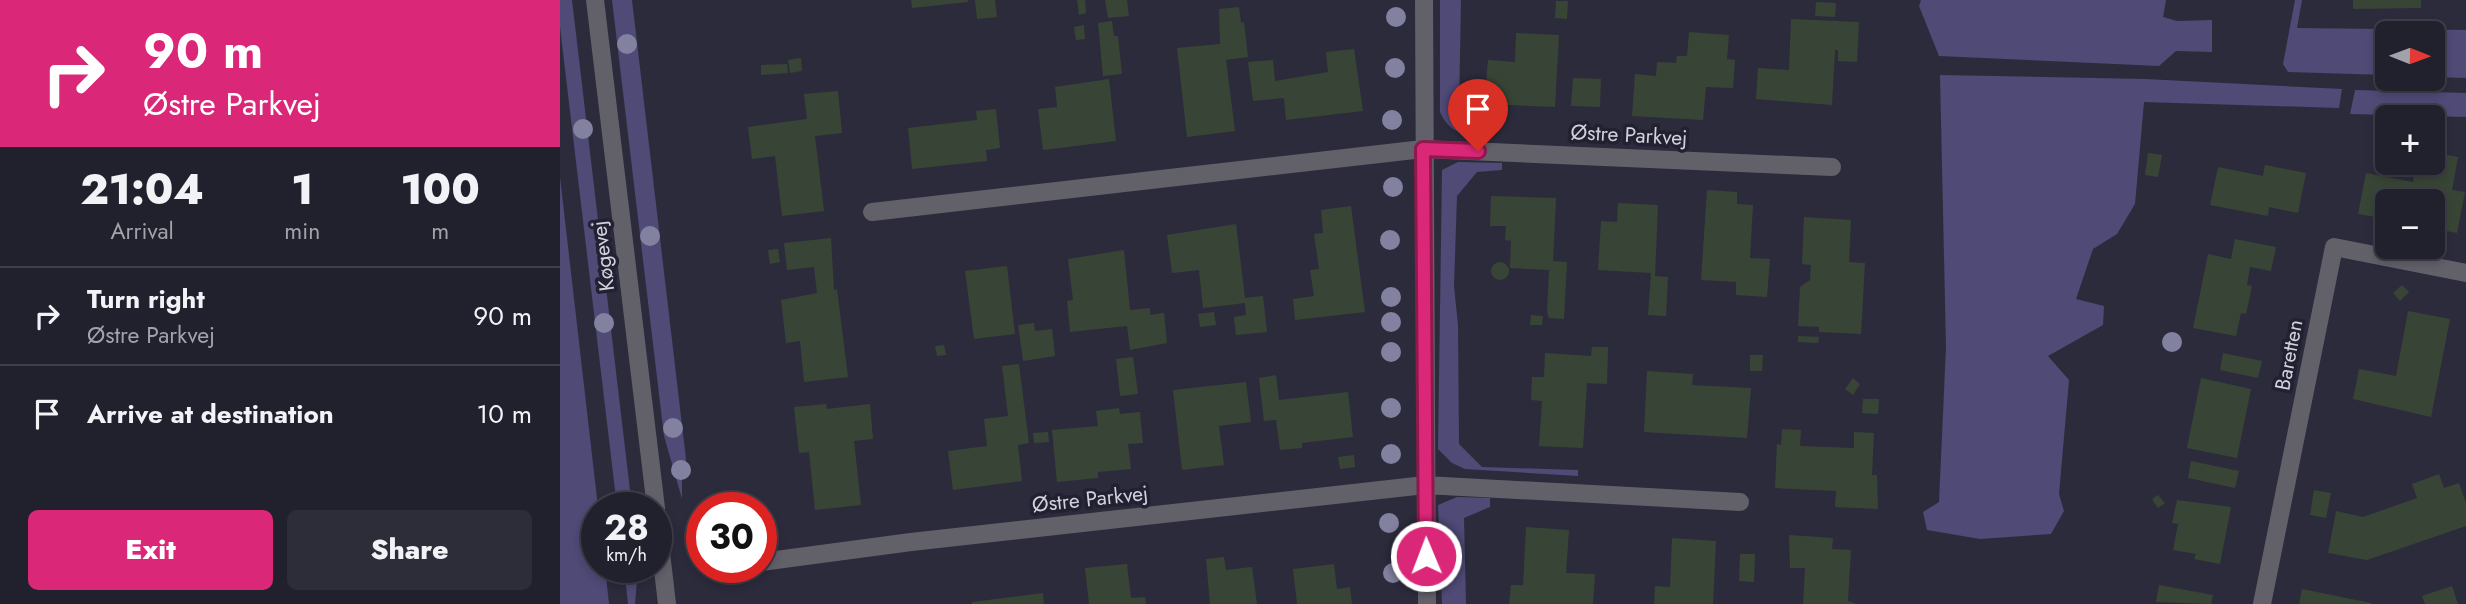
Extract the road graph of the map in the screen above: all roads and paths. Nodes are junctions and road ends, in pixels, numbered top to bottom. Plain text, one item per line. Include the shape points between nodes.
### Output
1 (595, 0) edge
2 (1424, 0) edge
3 (1423, 149) junction
4 (1832, 167) dead end
5 (872, 212) dead end
6 (2466, 274) edge
7 (1425, 485) junction
8 (654, 492) edge
9 (1740, 502) dead end
10 (777, 560) edge
11 (665, 583) edge
12 (667, 604) edge
13 (1427, 604) edge
14 (2262, 604) edge

1 - 8 street, Køgevej
2 - 3 street
3 - 4 street, Østre Parkvej
3 - 5 street, Østre Parkvej
3 - 7 street
6 - 14 street, Baretten via 2333,247
7 - 9 street, Østre Parkvej
7 - 10 street, Østre Parkvej
7 - 13 street
11 - 12 street, Køgevej

